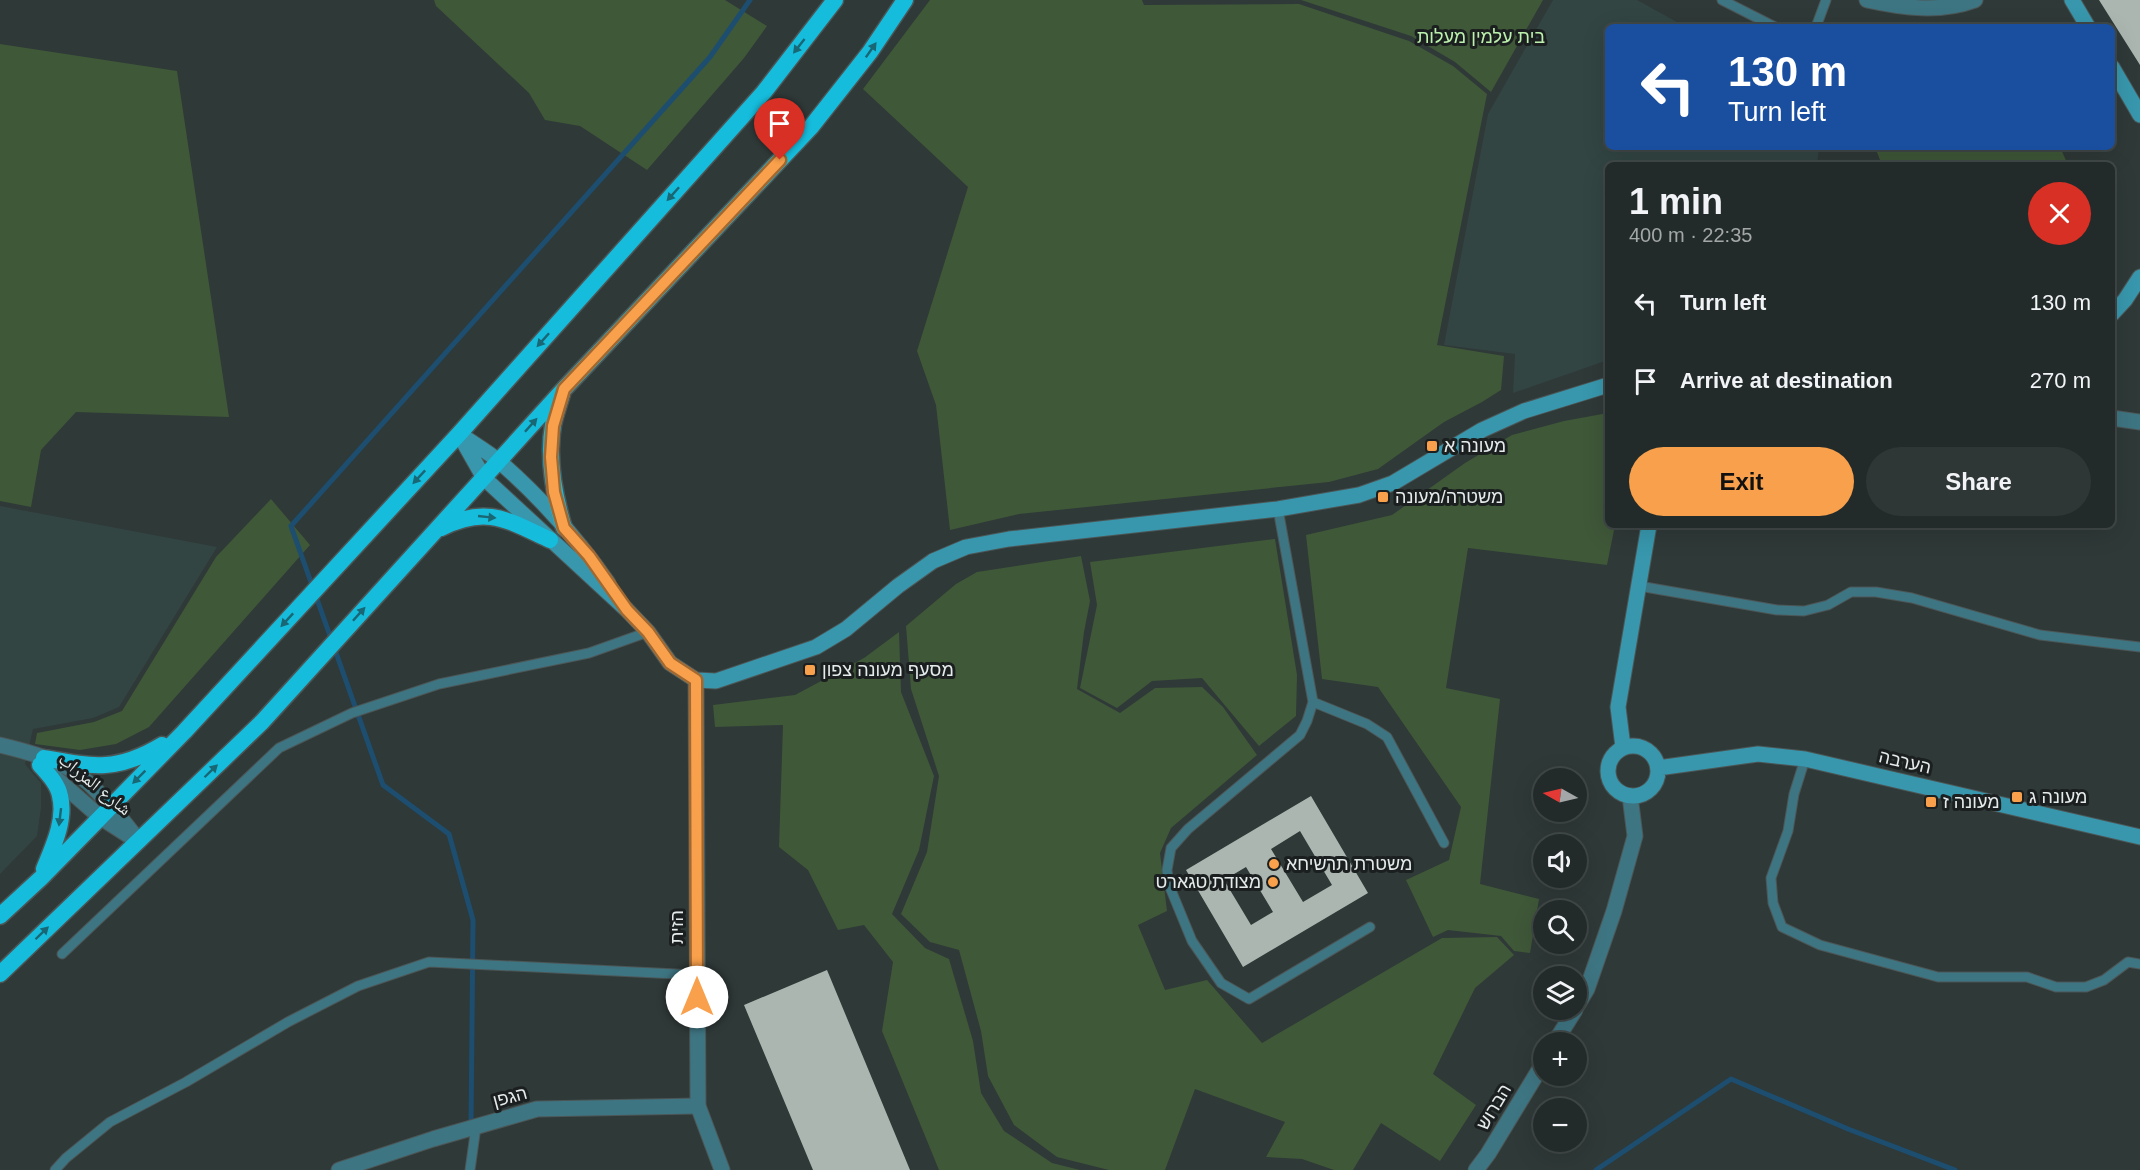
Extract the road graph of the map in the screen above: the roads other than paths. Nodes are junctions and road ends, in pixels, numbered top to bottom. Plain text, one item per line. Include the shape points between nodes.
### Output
1 (835, 0) edge
2 (905, 0) edge
3 (1722, 0) edge
4 (1826, 0) edge
5 (1868, 0) edge
6 (1975, 0) edge
7 (2072, 0) edge
8 (1769, 24) edge
9 (1817, 24) edge
10 (2086, 24) edge
11 (2115, 73) edge
12 (2140, 115) edge
13 (2140, 277) edge
14 (2115, 311) edge
15 (1605, 386) edge
16 (564, 389) junction
17 (2115, 418) edge
18 (2140, 422) edge
19 (459, 434) junction
20 (499, 461) junction
21 (484, 478) junction
22 (1278, 509) junction
23 (564, 528) junction
24 (1649, 528) edge
25 (432, 533) junction
26 (550, 540) junction
27 (1639, 586) junction
28 (627, 610) junction
29 (648, 632) junction
30 (2140, 647) edge
31 (696, 680) junction
32 (1312, 702) junction
33 (184, 732) junction
34 (0, 746) edge
35 (1623, 747) junction
36 (1805, 759) junction
37 (42, 761) junction
38 (1658, 768) junction
39 (1630, 796) junction
40 (105, 811) junction
41 (2140, 837) edge
42 (139, 841) junction
43 (1444, 843) dead end
44 (41, 878) junction
45 (0, 916) edge
46 (1370, 927) dead end
47 (62, 954) dead end
48 (2140, 964) edge
49 (0, 974) edge
50 (697, 975) junction
51 (1587, 989) edge
52 (1533, 1080) edge
53 (698, 1106) junction
54 (476, 1126) junction
55 (55, 1170) edge
56 (339, 1170) edge
57 (471, 1170) edge
58 (722, 1170) edge
59 (1476, 1170) edge

1 -> 19 highway via 764,92
16 -> 2 highway via 811,127
3 - 8 lane
4 - 9 lane
5 - 6 street via 1923,9 1958,6
7 - 10 main road
11 - 12 main road
13 - 14 main road
15 - 22 main road via 1524,411 1482,430 1394,483 1359,495
20 -> 16 highway
16 - 23 highway via 553,426 551,457 554,492
17 - 18 street
19 - 20 main road
19 - 21 main road
19 -> 33 highway
20 - 21 highway
20 - 23 main road
21 - 25 highway
21 - 26 main road
22 - 31 main road via 1009,538 966,547 933,561 846,629 816,647 716,681
22 - 32 lane
23 - 28 main road
24 - 27 main road
25 -> 26 highway via 459,519 483,515 512,522
42 -> 25 highway via 262,722
26 - 28 main road
27 - 30 lane via 1777,610 1804,611 1828,605 1851,592 1876,592 1912,598 2040,635
27 - 35 main road via 1618,707
28 - 29 main road
29 - 31 main road via 670,663
29 - 47 lane via 589,652 439,684 352,712 279,748
31 - 50 street, הזית
32 - 43 lane via 1387,736
32 - 46 lane via 1300,735 1188,829 1171,848 1169,885 1192,941 1221,983 1249,999
33 - 37 highway via 127,762 88,766
33 -> 40 highway
34 - 37 street, شارع المزراب via 23,751
35 - 38 main road via 1643,747 1656,760
35 - 39 main road via 1611,759 1608,772 1615,788
36 - 38 main road, הערבה via 1758,754
36 - 41 main road, הערבה
36 - 48 lane via 1772,878 1773,903 1782,927 1820,945 1938,977 2027,977 2056,987 2086,987 2104,980 2128,962
37 - 40 street, شارع المزراب via 64,766 77,775
37 -> 44 highway via 60,795 62,813
38 - 39 main road via 1657,778 1647,792
39 - 51 street via 1635,836
40 - 42 street, شارع المزراب
40 - 44 highway
49 -> 42 highway
44 - 45 highway
50 - 53 street, הזית
50 - 55 lane via 429,962 358,986 288,1022 110,1122
52 - 59 street, הברוש
53 - 54 street, הגפן via 537,1109
53 - 58 street, הזית
54 - 56 street, הגפן
54 - 57 lane

